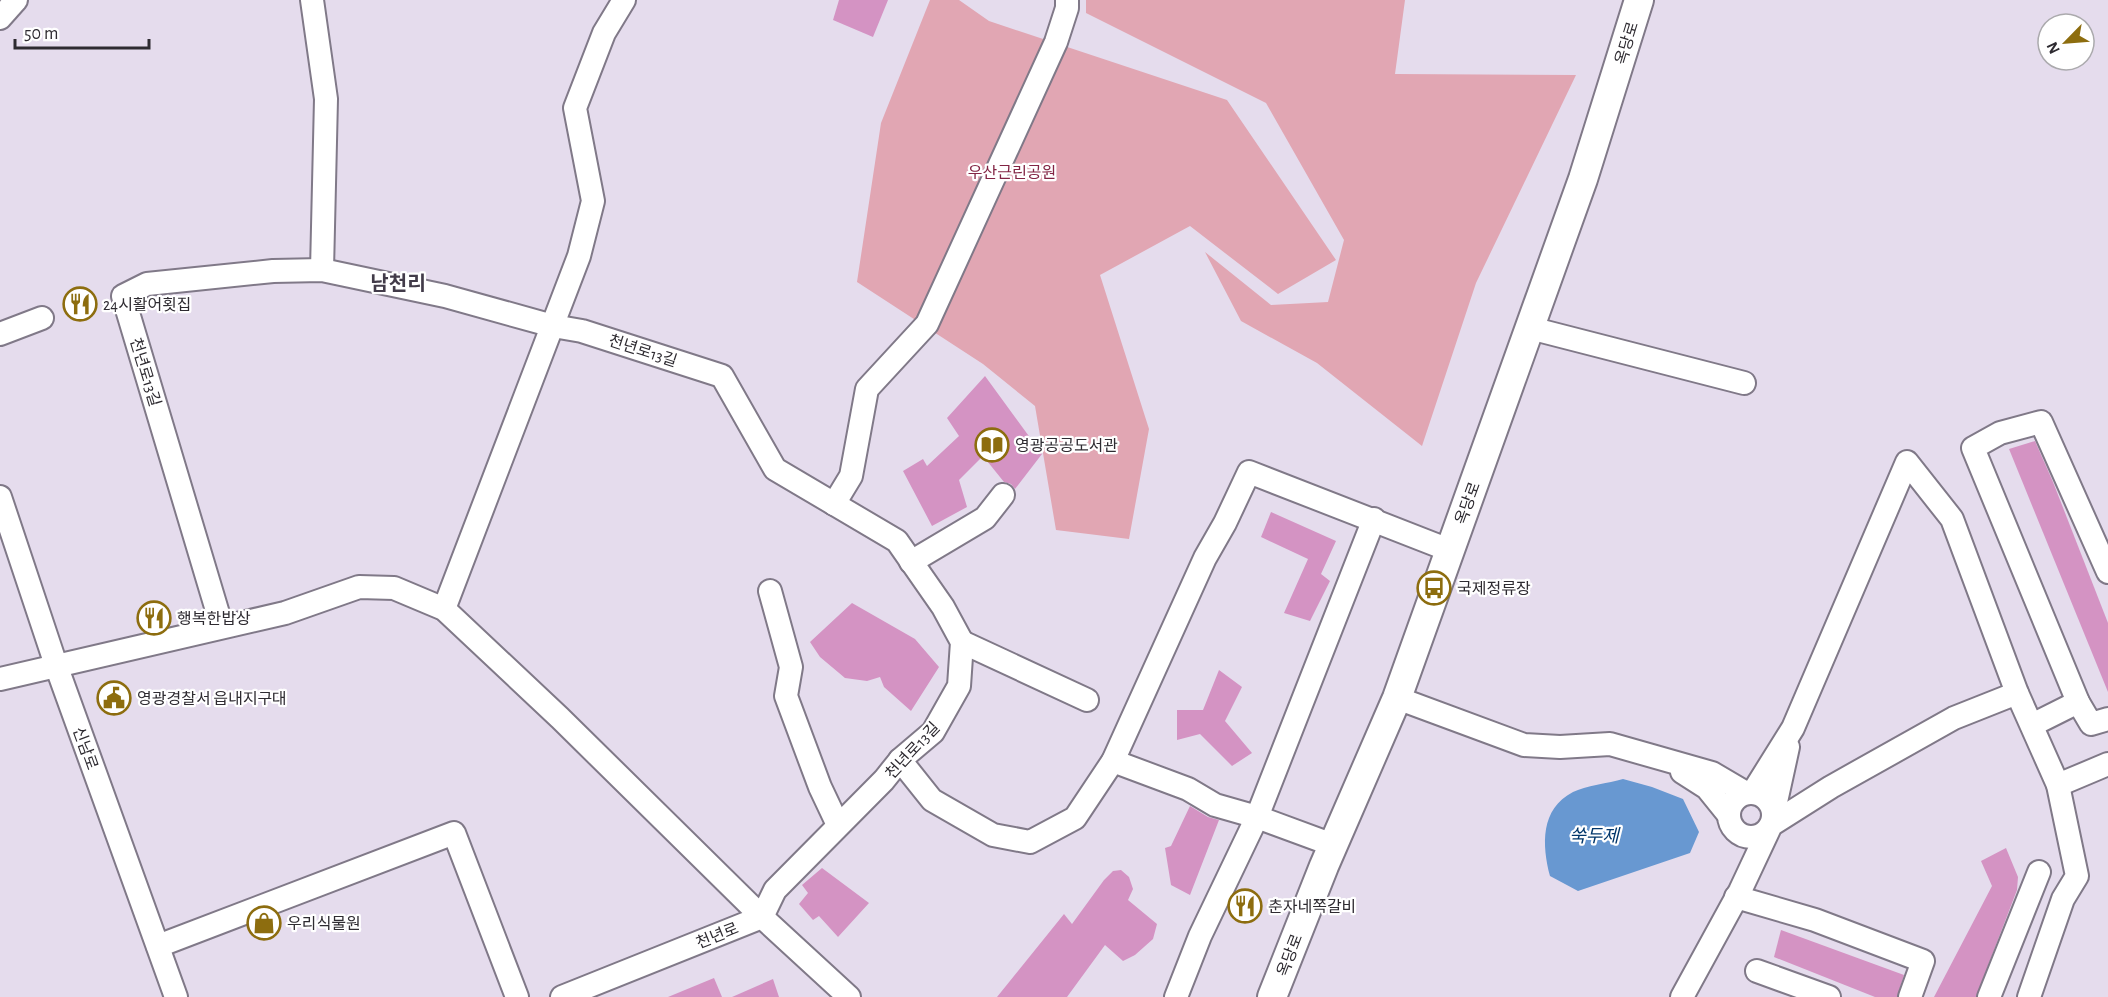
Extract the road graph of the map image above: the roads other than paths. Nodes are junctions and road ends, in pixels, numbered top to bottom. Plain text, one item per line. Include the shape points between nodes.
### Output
1 (16, 0) edge
2 (312, 0) edge
3 (624, 0) edge
4 (1067, 0) edge
5 (1639, 0) edge
6 (0, 18) edge
7 (322, 270) junction
8 (42, 318) dead end
9 (554, 326) junction
10 (1530, 328) junction
11 (0, 334) edge
12 (1744, 383) dead end
13 (1003, 495) dead end
14 (0, 497) edge
15 (834, 504) junction
16 (1374, 519) junction
17 (1449, 550) junction
18 (911, 562) junction
19 (2108, 572) edge
20 (770, 591) dead end
21 (444, 609) junction
22 (222, 627) junction
23 (962, 642) junction
24 (56, 665) junction
25 (0, 679) edge
26 (2017, 693) junction
27 (1397, 698) junction
28 (1087, 700) dead end
29 (2078, 702) junction
30 (2108, 719) edge
31 (2032, 725) junction
32 (1793, 728) junction
33 (900, 760) junction
34 (1663, 760) junction
35 (1113, 761) junction
36 (2108, 764) edge
37 (2058, 785) junction
38 (1749, 792) junction
39 (1257, 817) junction
40 (1772, 818) junction
41 (1734, 824) junction
42 (838, 825) junction
43 (1333, 845) junction
44 (2039, 872) dead end
45 (1738, 894) junction
46 (762, 917) junction
47 (158, 946) junction
48 (1757, 971) dead end
49 (1686, 996) edge
50 (176, 997) edge
51 (517, 997) edge
52 (562, 997) edge
53 (849, 997) edge
54 (1176, 997) edge
55 (1272, 997) edge
56 (1829, 997) edge
57 (1910, 997) edge
58 (1989, 997) edge
59 (2029, 997) edge

1 - 6 street
2 - 7 street via 326,99
3 - 9 street via 604,33 574,108 593,201 579,256
4 - 15 street via 1056,42 927,324 867,389 851,476
5 - 10 main road, 옥당로 via 1583,179
7 - 9 street, 천년로13길 via 445,296
7 - 22 street, 천년로13길 via 147,284 123,296
8 - 11 street
9 - 15 street, 천년로13길 via 582,330 722,376 775,469
9 - 21 street
10 - 12 street
10 - 17 main road, 옥당로
13 - 18 street via 985,518
14 - 24 street, 신남로
15 - 18 street, 천년로13길 via 897,541
16 - 17 street
16 - 35 street via 1250,472 1205,558
16 - 39 street
17 - 27 main road, 옥당로
18 - 23 street, 천년로13길
19 - 29 street via 2041,422 2000,433 1973,448
20 - 42 street via 791,667 786,696
21 - 22 street via 394,588 359,587 285,613
21 - 46 street
22 - 24 street
23 - 28 street
23 - 33 street, 천년로13길 via 958,686 947,710 933,732
24 - 25 street
24 - 47 street, 신남로
26 - 31 street
26 - 32 street via 1952,519 1907,462
26 - 40 street via 1954,718
27 - 34 street via 1524,745 1610,744
27 - 43 main road, 옥당로
29 - 30 street via 2091,724
29 - 31 street
31 - 37 street
32 - 38 street
32 - 40 street
33 - 35 street via 932,800 993,835 1030,842 1075,818
33 - 42 street, 천년로13길
34 - 38 street via 1712,773
34 - 41 street via 1707,788
35 - 39 street via 1188,789 1215,805
36 - 37 street
37 - 59 street via 2077,876 2063,899
38 - 40 street via 1766,798
38 - 41 street via 1733,801
39 - 43 street
39 - 54 street via 1200,936
40 - 41 street via 1760,835 1745,837
40 - 45 street
41 - 45 street via 1742,860
42 - 46 street, 천년로13길 via 775,890
43 - 55 main road, 옥당로
44 - 58 street
45 - 49 street
45 - 57 street via 1923,961
46 - 52 street, 천년로
46 - 53 street
47 - 50 street, 신남로
47 - 51 street via 454,833
48 - 56 street

